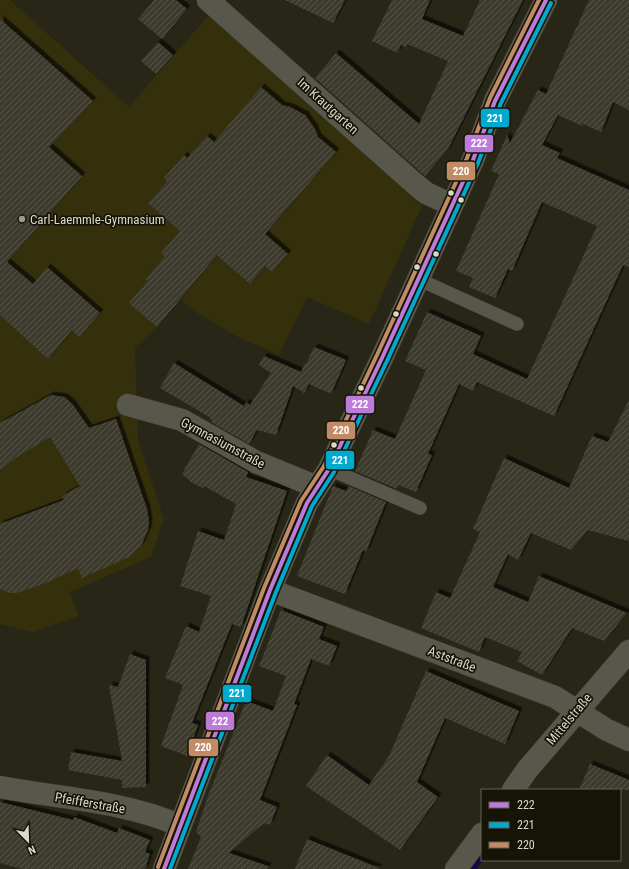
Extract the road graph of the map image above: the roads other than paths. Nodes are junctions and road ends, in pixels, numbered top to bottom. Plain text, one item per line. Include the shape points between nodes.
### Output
1 (208, 0) edge
2 (546, 0) edge
3 (452, 205) junction
4 (418, 279) junction
5 (517, 324) dead end
6 (128, 405) dead end
7 (329, 469) junction
8 (317, 487) junction
9 (420, 508) dead end
10 (270, 590) junction
11 (629, 651) edge
12 (577, 711) junction
13 (629, 740) edge
14 (0, 786) edge
15 (514, 789) edge
16 (179, 825) junction
17 (481, 835) edge
18 (164, 869) edge
19 (456, 869) edge

1 - 3 street, Im Krautgarten via 415,184 426,193
2 - 3 street via 495,101 473,160
3 - 4 street
4 - 5 lane
4 - 7 street
6 - 8 street, Gymnasiumstraße via 182,420 256,462
7 - 8 street
7 - 9 lane
8 - 10 street via 307,503
10 - 12 street, Aststraße via 555,697
10 - 16 street
11 - 12 street, Mittelstraße
12 - 13 street, Aststraße
12 - 15 street, Mittelstraße
14 - 16 street, Pfeifferstraße via 112,805
16 - 18 street
17 - 19 street

